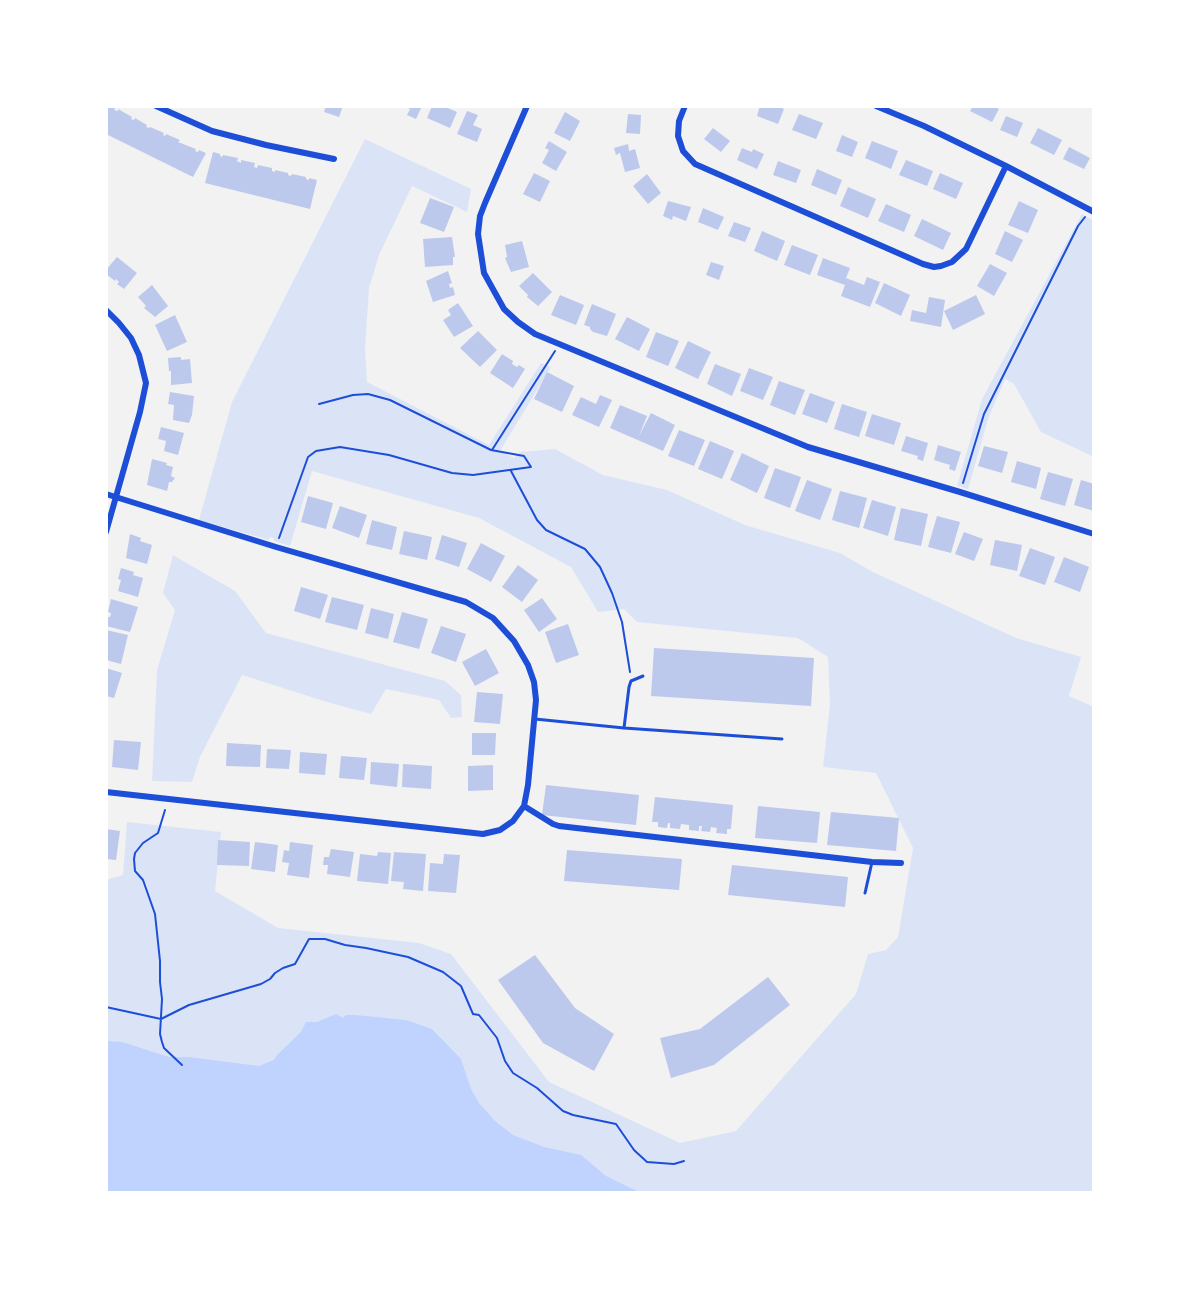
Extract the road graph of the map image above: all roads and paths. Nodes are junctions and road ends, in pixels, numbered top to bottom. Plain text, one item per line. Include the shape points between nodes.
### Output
1 (156, 106) edge
2 (527, 106) edge
3 (685, 106) edge
4 (876, 106) edge
5 (334, 159) dead end
6 (1006, 166) junction
7 (1092, 211) edge
8 (106, 310) edge
9 (560, 343) junction
10 (319, 404) dead end
11 (491, 450) junction
12 (511, 470) junction
13 (960, 492) junction
14 (106, 494) edge
15 (116, 497) junction
16 (106, 532) edge
17 (1094, 534) edge
18 (276, 547) junction
19 (643, 676) dead end
20 (631, 681) junction
21 (535, 719) junction
22 (624, 728) junction
23 (782, 739) dead end
24 (106, 792) edge
25 (168, 800) junction
26 (524, 806) junction
27 (872, 862) junction
28 (901, 863) dead end
29 (865, 893) dead end
30 (106, 1007) edge
31 (161, 1019) junction
32 (182, 1065) dead end
33 (684, 1161) dead end

1 - 5 street via 212,131
2 - 9 street via 480,216 480,253 484,273 504,309 535,334
3 - 6 street via 678,136 695,164 934,267 949,264 964,252
4 - 6 street
6 - 7 street
7 - 13 path via 1078,226 984,414
8 - 15 street via 131,338 146,383
9 - 11 path
9 - 13 street via 808,447
10 - 11 path via 368,394
11 - 12 path via 524,456 531,467
12 - 18 path via 452,473 340,447 316,451 308,457
12 - 20 path via 546,530 585,549 600,567 622,622
13 - 17 street
14 - 15 street
15 - 16 street
15 - 18 street
18 - 21 street via 451,596 480,609 522,653 534,682
19 - 20 lane
20 - 22 lane
21 - 22 lane
21 - 26 street
22 - 23 lane
24 - 25 street
25 - 26 street via 483,834 508,826
25 - 31 path via 158,833 143,843 134,859 155,914
26 - 27 street via 559,826
27 - 28 street
27 - 29 lane
30 - 31 path
31 - 32 path via 164,1048
31 - 33 path via 261,984 295,964 309,939 408,957 461,986 473,1014 492,1030 513,1073 563,1111 616,1124 647,1162

